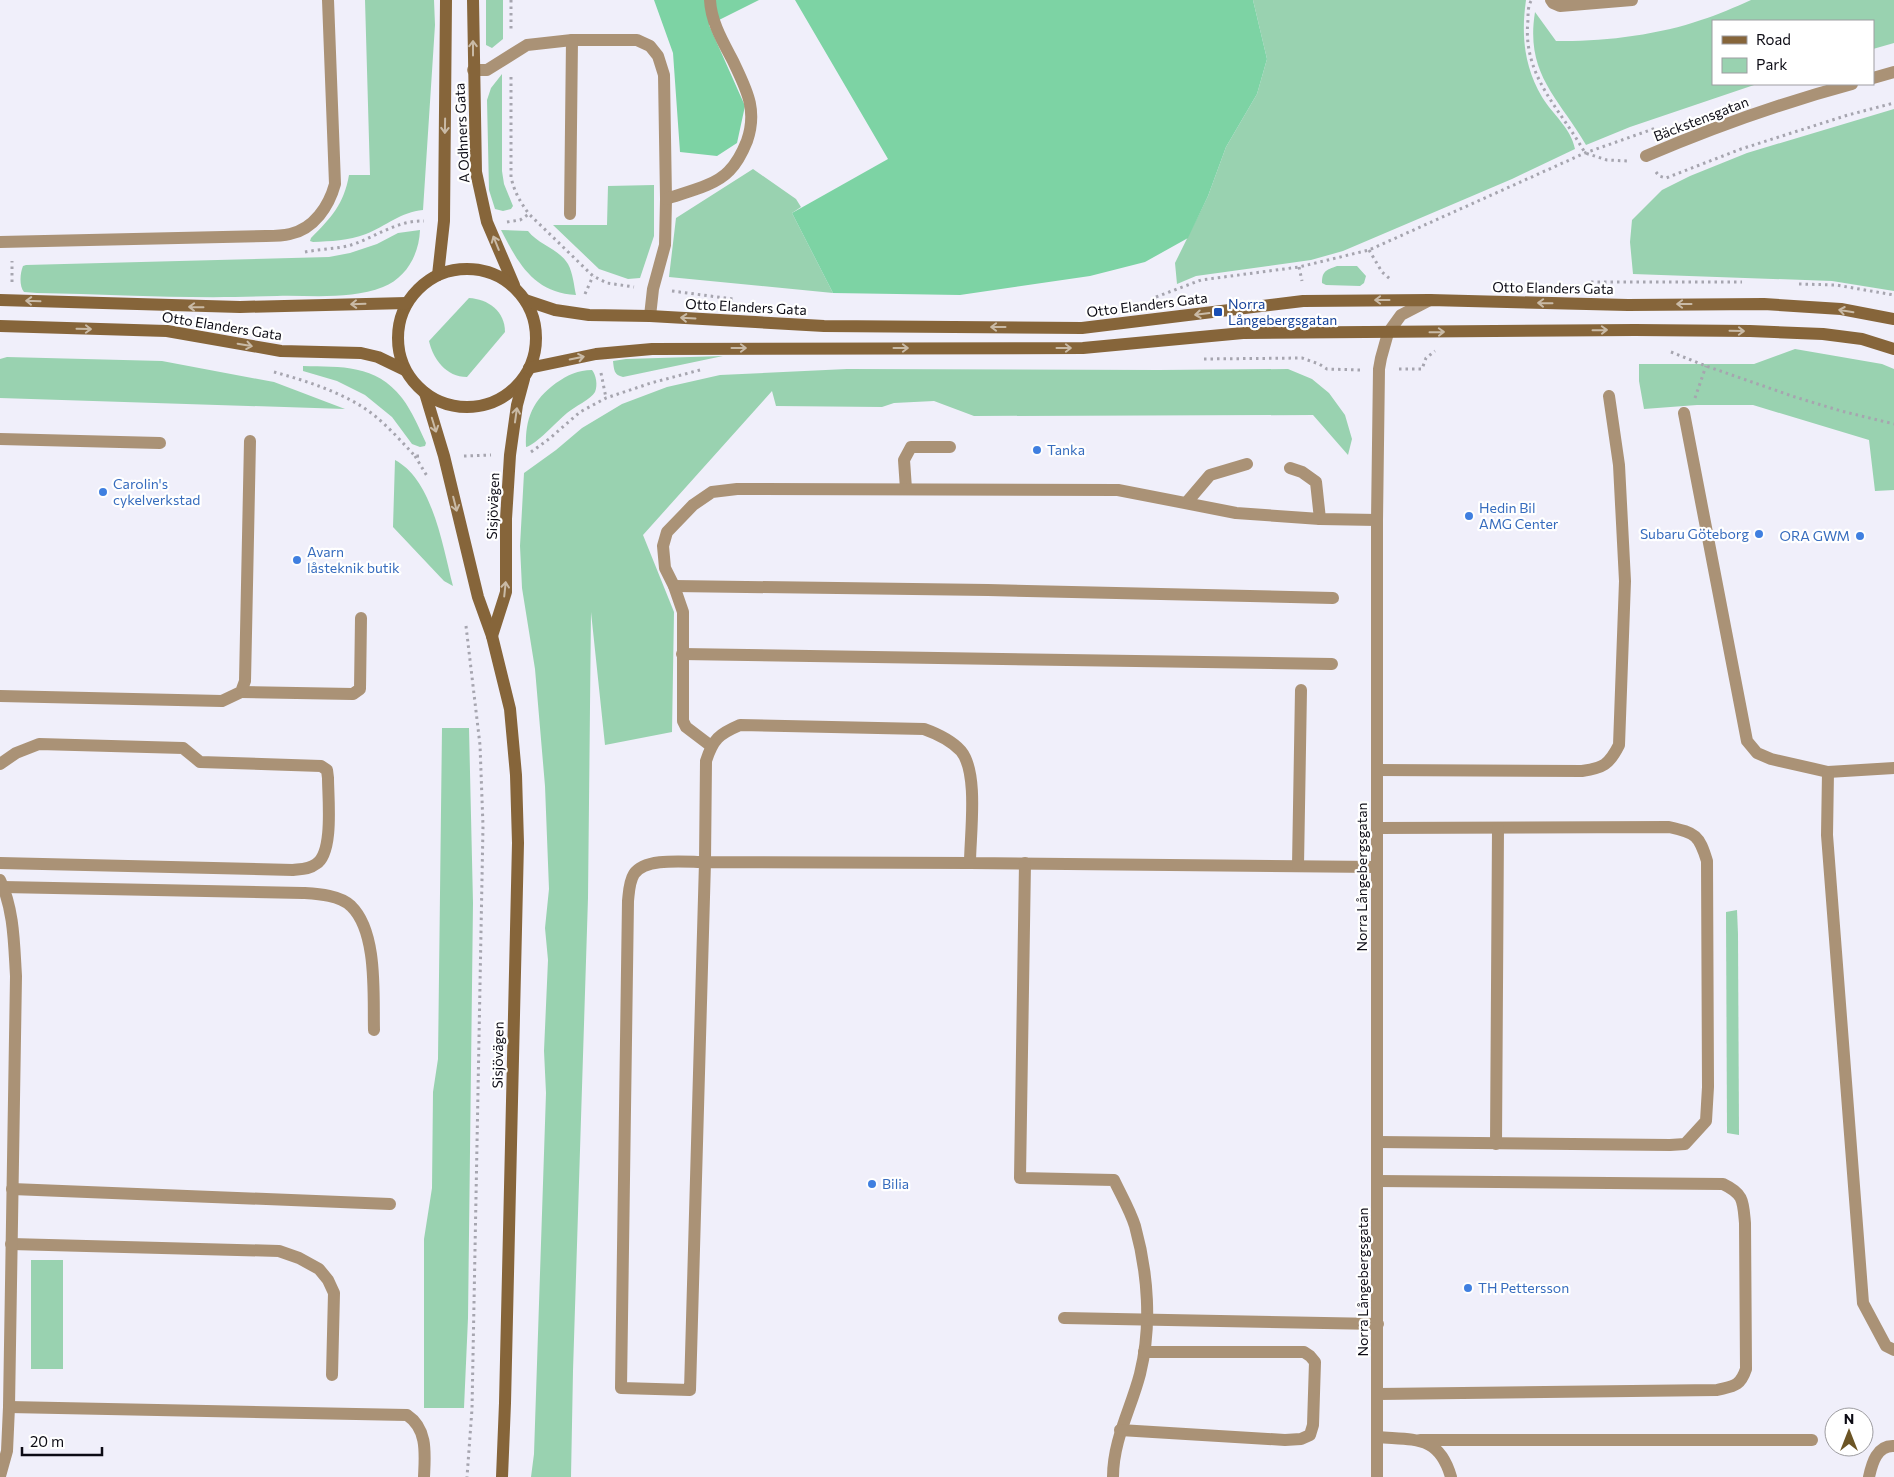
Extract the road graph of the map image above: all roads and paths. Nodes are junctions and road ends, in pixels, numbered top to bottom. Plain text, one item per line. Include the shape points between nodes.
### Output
1 (328, 0) edge
2 (446, 0) edge
3 (473, 0) edge
4 (511, 0) edge
5 (710, 0) edge
6 (1531, 0) edge
7 (1551, 0) edge
8 (1632, 0) edge
9 (572, 40) junction
10 (511, 53) junction
11 (473, 70) junction
12 (1894, 72) edge
13 (1874, 78) edge
14 (1848, 85) edge
15 (1894, 103) edge
16 (1657, 127) dead end
17 (1585, 153) junction
18 (1646, 156) junction
19 (666, 199) junction
20 (570, 214) dead end
21 (0, 242) edge
22 (1369, 250) junction
23 (438, 275) junction
24 (1396, 281) dead end
25 (1587, 282) dead end
26 (1752, 282) dead end
27 (1789, 284) dead end
28 (515, 288) junction
29 (653, 289) junction
30 (1894, 295) edge
31 (1152, 298) dead end
32 (737, 299) dead end
33 (0, 300) edge
34 (525, 300) junction
35 (1430, 300) junction
36 (407, 303) junction
37 (650, 316) junction
38 (1894, 319) edge
39 (0, 326) edge
40 (1388, 333) junction
41 (1439, 348) dead end
42 (1662, 349) dead end
43 (1894, 349) edge
44 (1302, 358) dead end
45 (1706, 366) junction
46 (1379, 369) junction
47 (268, 370) dead end
48 (405, 370) junction
49 (527, 372) junction
50 (425, 393) junction
51 (1609, 396) dead end
52 (606, 398) dead end
53 (1684, 413) joint
54 (1894, 424) edge
55 (0, 439) edge
56 (250, 441) dead end
57 (160, 444) dead end
58 (950, 447) dead end
59 (510, 455) junction
60 (415, 456) junction
61 (444, 456) junction
62 (1247, 464) dead end
63 (1290, 468) dead end
64 (429, 480) dead end
65 (906, 490) junction
66 (1187, 502) junction
67 (1320, 518) junction
68 (1377, 520) junction
69 (674, 586) junction
70 (1333, 598) dead end
71 (361, 618) dead end
72 (466, 625) dead end
73 (492, 636) junction
74 (682, 654) junction
75 (1332, 664) dead end
76 (1301, 690) dead end
77 (241, 692) junction
78 (0, 696) edge
79 (711, 746) junction
80 (0, 764) edge
81 (1894, 768) edge
82 (1377, 770) junction
83 (1828, 772) junction
84 (1377, 828) junction
85 (1498, 828) junction
86 (705, 862) junction
87 (0, 863) edge
88 (970, 863) junction
89 (1025, 863) junction
90 (1298, 866) junction
91 (1377, 867) junction
92 (2, 884) edge
93 (374, 1030) dead end
94 (1378, 1142) junction
95 (1496, 1144) junction
96 (1378, 1181) junction
97 (12, 1189) junction
98 (390, 1204) dead end
99 (11, 1244) junction
100 (1064, 1318) dead end
101 (1147, 1320) junction
102 (1378, 1324) junction
103 (1894, 1350) edge
104 (1144, 1352) junction
105 (332, 1375) dead end
106 (1378, 1394) junction
107 (9, 1407) junction
108 (1120, 1430) junction
109 (1378, 1437) junction
110 (1420, 1440) junction
111 (1812, 1440) dead end
112 (1894, 1446) edge
113 (0, 1476) edge
114 (424, 1477) edge
115 (467, 1477) edge
116 (502, 1477) edge
117 (1112, 1477) edge
118 (1377, 1477) edge
119 (1451, 1477) edge
120 (1870, 1477) edge

1 - 21 street via 335,184 326,207 305,228 290,234 266,236
2 -> 23 street, A Odhners Gata via 444,221
11 -> 3 street, A Odhners Gata
4 - 10 path
5 - 19 street via 715,22 748,93 752,114 750,132 743,151 729,172 711,183
6 - 17 path via 1527,38 1533,66 1551,103 1572,129
7 - 8 street via 1560,6
9 - 10 street via 527,45
9 - 19 street via 637,40 650,46 658,56 664,75
9 - 20 street
10 - 11 street via 486,70
10 - 29 path via 511,177 522,204 593,276 608,283
28 -> 11 street, A Odhners Gata via 487,222 476,172
12 - 13 street
14 - 18 street, Bäckstensgatan via 1710,129
15 - 18 path via 1741,149 1666,178 1659,176
16 - 17 path
17 - 18 path via 1607,160 1629,161
17 - 22 path
19 - 29 street via 665,245
22 - 24 path via 1382,272
22 - 31 path via 1299,267 1201,280
23 - 28 street, Otto Elanders Gata via 458,269 479,269 498,276
23 - 36 street, Otto Elanders Gata via 420,286
25 - 26 path
27 - 30 path via 1836,285
28 - 34 street, Otto Elanders Gata
29 - 32 path
29 - 37 street
36 -> 33 street, Otto Elanders Gata via 240,307
34 - 37 street, Otto Elanders Gata via 555,310 588,315
34 - 49 street, Otto Elanders Gata via 531,310 536,334 534,357
35 -> 37 street, Otto Elanders Gata via 1303,301 1082,328 824,326
38 -> 35 street, Otto Elanders Gata via 1841,310 1764,304
35 - 40 street, Norra Långebergsgatan via 1401,315
36 - 48 street, Otto Elanders Gata via 399,321 397,341
39 -> 48 street, Otto Elanders Gata via 167,331 281,352 361,353
40 -> 43 street via 1750,331 1823,334 1862,339
40 - 46 street, Norra Långebergsgatan
49 -> 40 street via 596,354 652,349 1082,348 1243,333
41 - 46 path via 1426,358 1422,369
42 - 45 path
44 - 46 path via 1327,369
45 - 53 path via 1696,396
45 - 54 path via 1795,397
46 - 68 street, Norra Långebergsgatan
47 - 60 path via 337,393 362,406
48 - 50 street, Otto Elanders Gata
49 - 50 street, Otto Elanders Gata via 505,396 478,406 456,406
59 -> 49 street, Sisjövägen via 517,405
50 -> 61 street, Sisjövägen
51 - 82 street via 1620,465 1625,581 1619,745 1613,757 1601,768 1582,771
52 - 59 path via 580,412 528,455
53 - 83 street via 1747,741 1757,753 1771,759
55 - 57 street
56 - 77 street via 245,681
58 - 65 street via 911,447 904,460
59 - 61 path
73 -> 59 street, Sisjövägen via 506,592
60 - 61 path
60 - 64 path
61 -> 73 street, Sisjövägen via 478,597
62 - 66 street via 1210,475
63 - 67 street via 1316,482
65 - 66 street via 1118,490
65 - 69 street via 737,489 712,492 693,505 667,532 663,546 665,568
66 - 67 street via 1236,513
67 - 68 street
68 - 82 street, Norra Långebergsgatan
69 - 70 street
69 - 74 street via 683,612
71 - 77 street via 360,689 353,694
72 - 115 path via 480,744 483,826 473,1399
73 - 116 street, Sisjövägen via 510,709 518,843
74 - 75 street
74 - 79 street via 683,721
76 - 90 street
77 - 78 street via 222,701
79 - 86 street via 706,761
79 - 88 street via 722,733 740,725 924,729 944,737 961,752 969,767 972,785
80 - 87 street via 39,744 183,748 200,762 320,766 326,770 328,778 327,846 320,860 309,867 294,870
81 - 83 street
82 - 84 street, Norra Långebergsgatan
83 - 103 street via 1827,835 1864,1303 1886,1346
84 - 85 street
84 - 91 street, Norra Långebergsgatan
85 - 95 street
85 - 95 street via 1669,827 1690,832 1702,843 1707,861 1708,1087 1706,1121 1685,1144
86 - 86 street via 690,1390 621,1388 628,901 631,882 639,869 659,862
86 - 88 street
88 - 89 street
89 - 90 street
89 - 101 street via 1020,1178 1114,1180 1134,1224 1144,1270
90 - 91 street
91 - 94 street, Norra Långebergsgatan
92 - 93 street via 303,893 341,900 358,916 372,955
92 - 97 street via 12,923 16,976
94 - 95 street
94 - 96 street, Norra Långebergsgatan
96 - 102 street, Norra Långebergsgatan
96 - 106 street via 1723,1184 1736,1191 1743,1203 1746,1350 1746,1369 1742,1380 1734,1386 1717,1390
97 - 98 street
97 - 99 street
99 - 105 street via 279,1251 299,1258 319,1269 334,1294
99 - 107 street
100 - 101 street
101 - 102 street
101 - 104 street
102 - 106 street, Norra Långebergsgatan
104 - 108 street
104 - 108 street via 1304,1352 1315,1362 1310,1435 1301,1439
106 - 109 street, Norra Långebergsgatan
107 - 113 street via 7,1451
107 - 114 street via 407,1415 415,1421 425,1444
108 - 117 street
109 - 110 street
109 - 118 street, Norra Långebergsgatan
110 - 111 street
110 - 119 street via 1436,1448 1447,1462
112 - 120 street via 1880,1451 1873,1460

